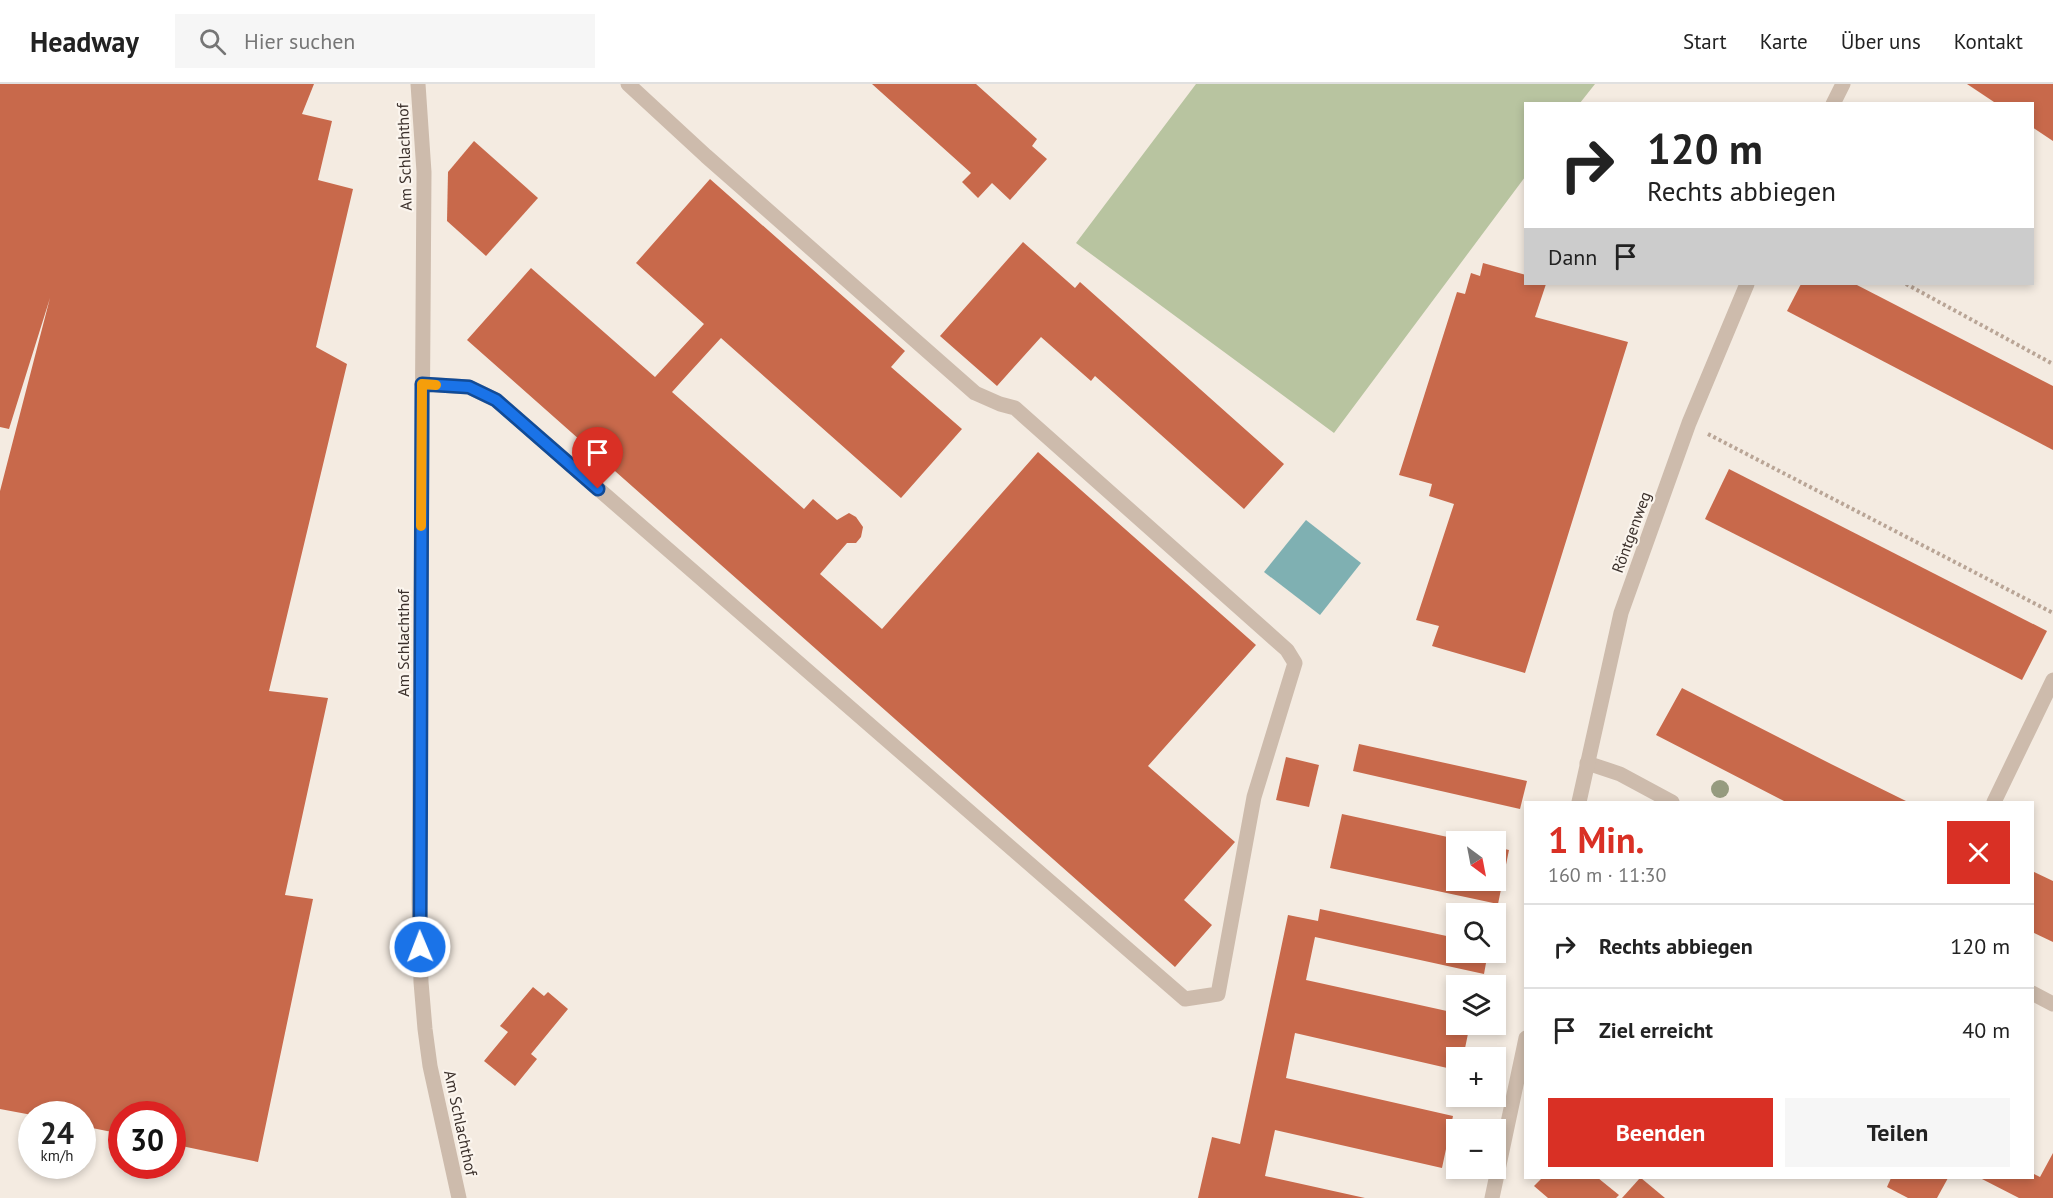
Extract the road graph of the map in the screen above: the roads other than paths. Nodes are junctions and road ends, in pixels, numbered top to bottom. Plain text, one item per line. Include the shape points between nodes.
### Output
1 (418, 84) edge
2 (628, 84) edge
3 (1843, 84) edge
4 (1834, 102) edge
5 (1747, 285) edge
6 (422, 384) junction
7 (2053, 680) edge
8 (1587, 763) junction
9 (1579, 801) edge
10 (1670, 801) edge
11 (1994, 801) edge
12 (2034, 994) edge
13 (2053, 1004) edge
14 (1524, 1047) edge
15 (459, 1198) edge
16 (1492, 1198) edge

1 - 6 street, Am Schlachthof via 424,172
2 - 6 street via 975,393 1015,408 1287,650 1295,663 1254,797 1218,994 1185,999 496,400 469,387
3 - 4 street
5 - 8 street, Röntgenweg via 1689,423 1621,613
6 - 15 street, Am Schlachthof via 421,982 430,1066
7 - 11 street
8 - 9 street, Röntgenweg
8 - 10 street via 1620,774
12 - 13 street
14 - 16 street

